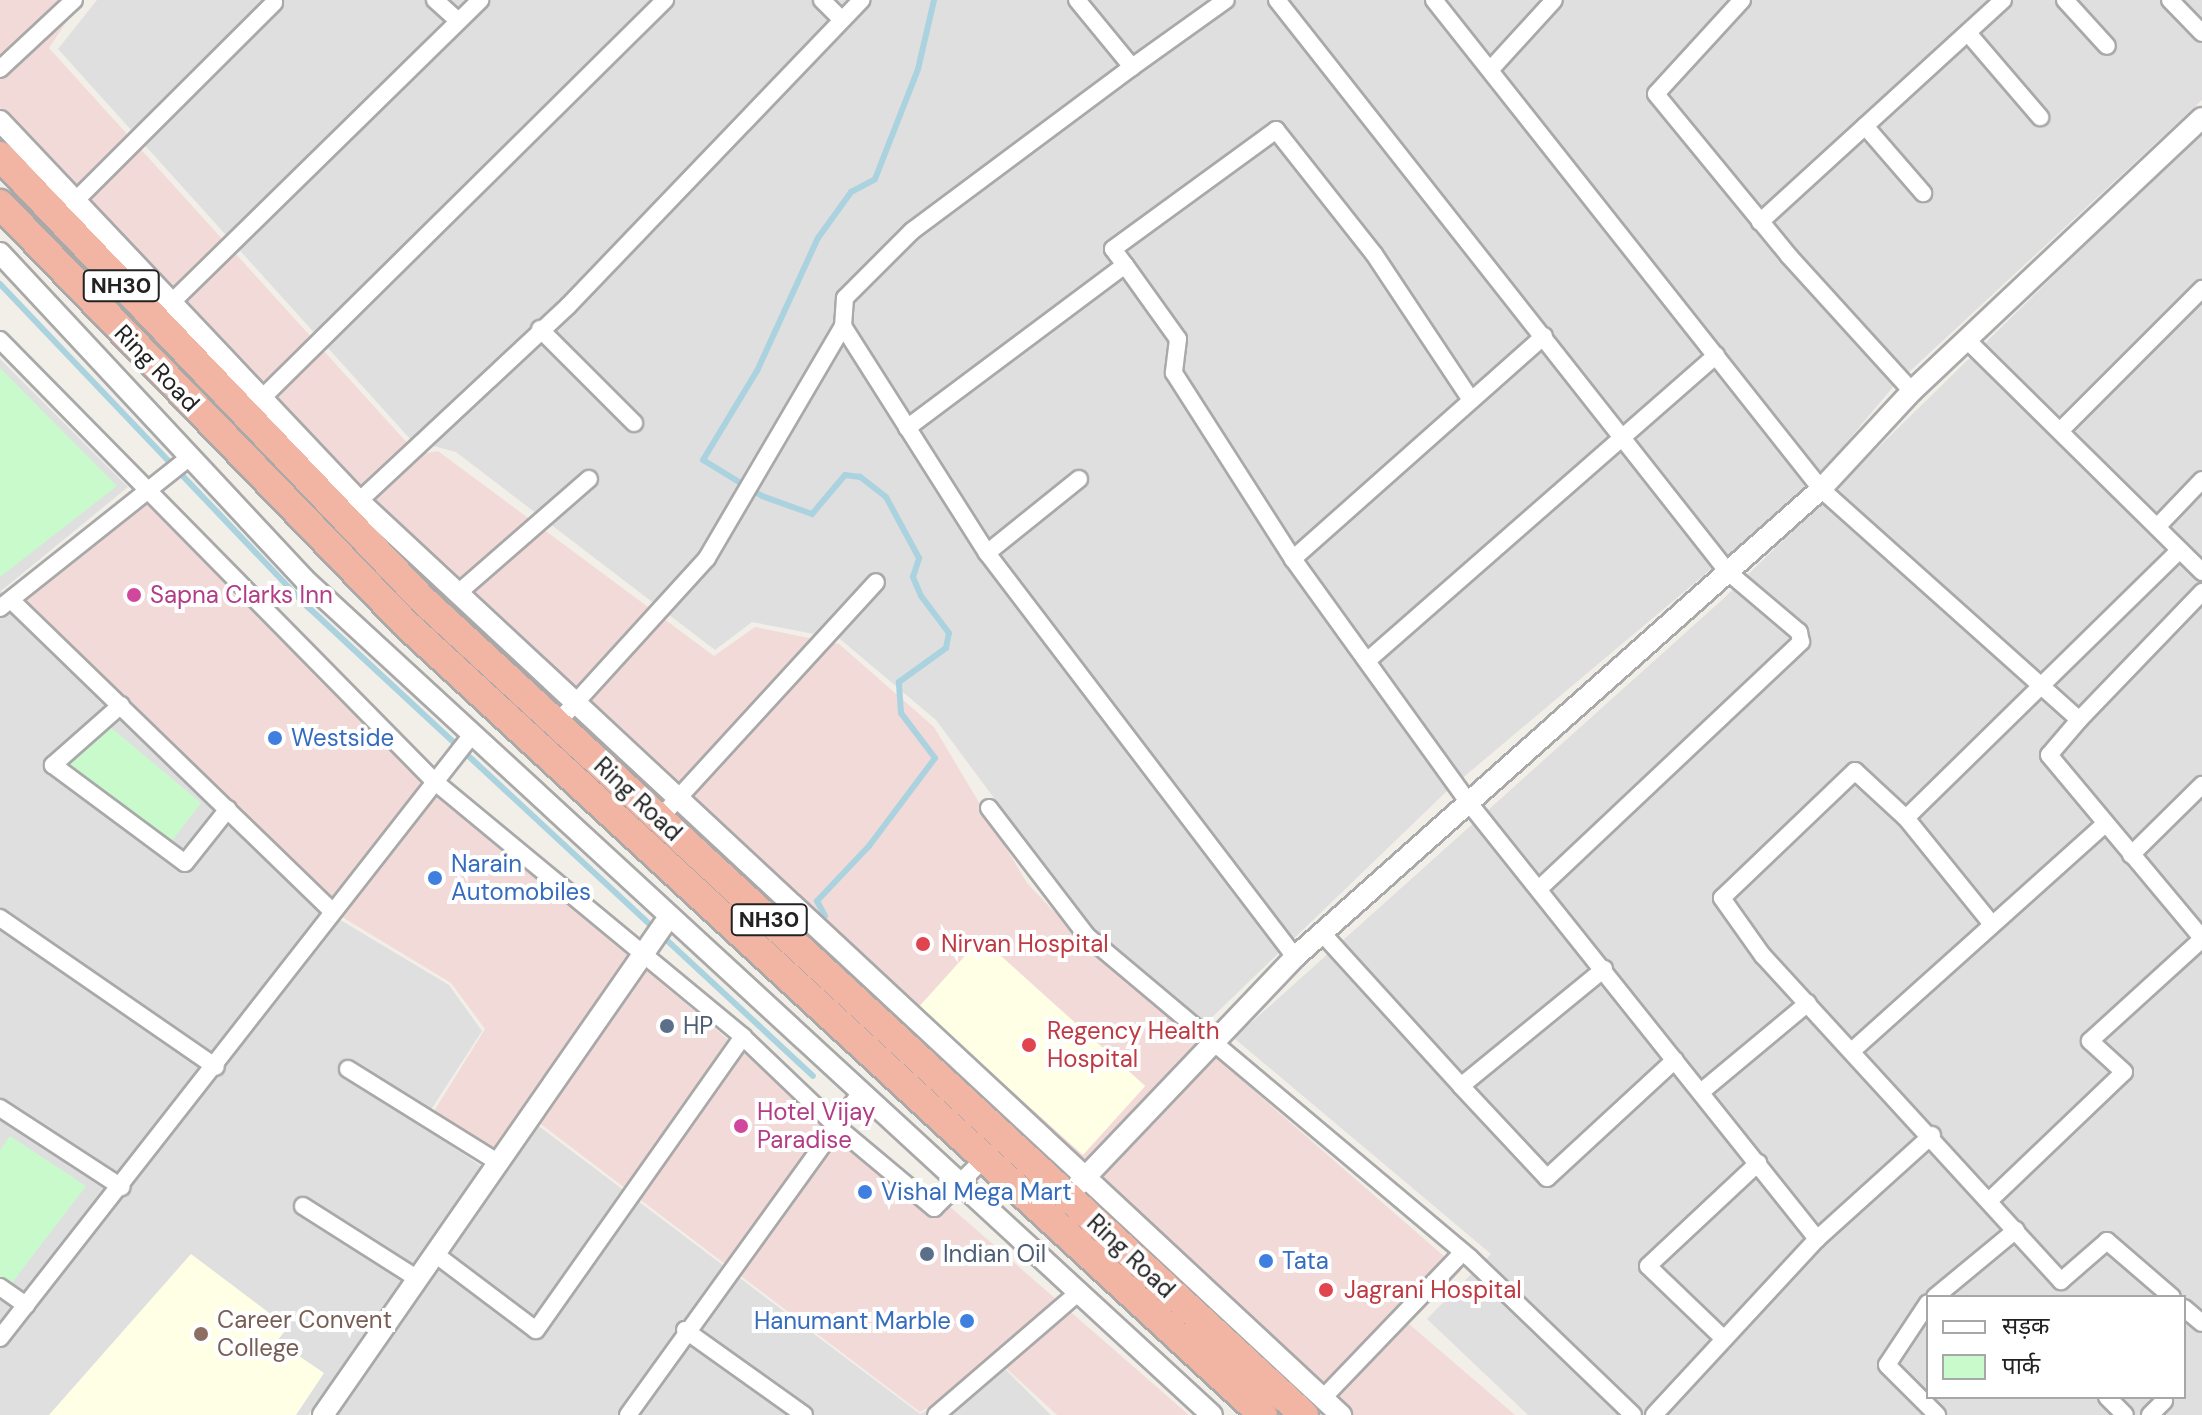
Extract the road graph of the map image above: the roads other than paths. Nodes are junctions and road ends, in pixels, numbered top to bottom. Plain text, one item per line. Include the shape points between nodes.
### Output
1 (74, 0) edge
2 (435, 0) edge
3 (480, 0) edge
4 (665, 0) edge
5 (822, 0) edge
6 (861, 0) edge
7 (1077, 0) edge
8 (1226, 0) edge
9 (1277, 0) edge
10 (1434, 0) edge
11 (1554, 0) edge
12 (1742, 0) edge
13 (2003, 0) edge
14 (2065, 0) edge
15 (2170, 0) edge
16 (274, 3) dead end
17 (842, 20) junction
18 (458, 21) junction
19 (1968, 33) junction
20 (2202, 33) edge
21 (2107, 46) dead end
22 (1132, 67) junction
23 (0, 69) edge
24 (1491, 69) junction
25 (2040, 117) dead end
26 (2202, 118) edge
27 (0, 121) edge
28 (1865, 126) junction
29 (0, 156) edge
30 (1923, 193) dead end
31 (0, 204) edge
32 (66, 209) junction
33 (1760, 222) junction
34 (0, 253) edge
35 (1125, 265) junction
36 (2202, 289) edge
37 (171, 303) junction
38 (843, 326) junction
39 (540, 329) junction
40 (1544, 336) junction
41 (0, 340) edge
42 (1968, 341) junction
43 (1716, 355) junction
44 (1912, 391) junction
45 (1471, 400) junction
46 (251, 408) junction
47 (634, 423) dead end
48 (907, 428) junction
49 (2060, 431) junction
50 (1621, 433) junction
51 (184, 462) junction
52 (589, 479) dead end
53 (1079, 479) dead end
54 (2202, 480) edge
55 (151, 489) junction
56 (1821, 489) junction
57 (359, 501) junction
58 (2157, 527) junction
59 (2180, 550) junction
60 (987, 553) junction
61 (1293, 559) junction
62 (1728, 572) junction
63 (2202, 572) edge
64 (876, 582) dead end
65 (2202, 592) edge
66 (457, 594) junction
67 (6, 604) edge
68 (1367, 661) junction
69 (2045, 685) junction
70 (121, 705) junction
71 (565, 712) junction
72 (2079, 720) junction
73 (466, 743) junction
74 (438, 779) junction
75 (2202, 785) edge
76 (1469, 803) junction
77 (989, 808) dead end
78 (228, 809) junction
79 (669, 810) junction
80 (1906, 818) junction
81 (2104, 825) junction
82 (2131, 855) junction
83 (1539, 889) junction
84 (333, 912) junction
85 (0, 918) edge
86 (1991, 923) junction
87 (1322, 933) junction
88 (656, 935) junction
89 (2202, 939) edge
90 (1295, 957) junction
91 (1604, 969) junction
92 (1808, 1003) junction
93 (743, 1037) junction
94 (1217, 1039) junction
95 (1853, 1050) junction
96 (1675, 1060) junction
97 (216, 1067) junction
98 (348, 1069) dead end
99 (1461, 1086) junction
100 (1701, 1092) junction
101 (859, 1095) junction
102 (0, 1108) edge
103 (836, 1126) junction
104 (1932, 1135) junction
105 (984, 1159) junction
106 (499, 1163) junction
107 (1758, 1163) junction
108 (958, 1184) junction
109 (121, 1187) junction
110 (1076, 1187) junction
111 (1990, 1200) junction
112 (303, 1206) dead end
113 (1047, 1217) junction
114 (2016, 1230) junction
115 (1817, 1239) junction
116 (1023, 1242) junction
117 (1463, 1252) junction
118 (435, 1254) junction
119 (418, 1279) junction
120 (0, 1287) edge
121 (1078, 1293) junction
122 (1937, 1295) edge
123 (2170, 1295) edge
124 (26, 1305) junction
125 (1926, 1306) edge
126 (2186, 1310) edge
127 (2202, 1323) edge
128 (685, 1330) junction
129 (0, 1338) edge
130 (1724, 1339) junction
131 (2109, 1399) edge
132 (2164, 1401) dead end
133 (1314, 1406) edge
134 (323, 1415) edge
135 (628, 1415) edge
136 (804, 1415) edge
137 (936, 1415) edge
138 (1212, 1415) edge
139 (1263, 1415) edge
140 (1341, 1415) edge
141 (1633, 1415) edge
142 (1654, 1415) edge
143 (1937, 1415) edge
144 (2125, 1415) edge
145 (2150, 1415) edge

1 - 23 street
2 - 18 street
3 - 18 street
4 - 46 street
5 - 17 street
6 - 17 street
7 - 22 street
8 - 22 street
9 - 40 street
10 - 24 street
11 - 24 street
12 - 33 street via 1656,94
13 - 19 street
14 - 21 street
15 - 20 street
16 - 32 street
17 - 39 street
18 - 37 street
19 - 25 street
19 - 28 street
22 - 38 street via 912,231 845,298
24 - 43 street
26 - 42 street
27 - 32 street
28 - 30 street
28 - 33 street
29 - 32 highway, Ring Road / NH30
31 - 105 highway, Ring Road / NH30 via 406,624
32 - 37 street
32 - 46 highway, Ring Road / NH30
33 - 44 street
34 - 51 street
35 - 45 street via 1113,249 1276,130 1374,254
35 - 48 street
35 - 61 street via 1178,339 1174,373
36 - 49 street
37 - 46 street
38 - 48 street
38 - 71 street via 753,489 707,558
39 - 47 street
39 - 57 street
40 - 45 street
40 - 50 street
41 - 55 street
42 - 44 street
42 - 49 street
43 - 50 street
43 - 56 street
44 - 56 street
45 - 61 street
46 - 57 street
46 - 71 highway, Ring Road / NH30
48 - 60 street
49 - 58 street
50 - 62 street
50 - 68 street
51 - 55 street
51 - 73 street
52 - 66 street
53 - 60 street
54 - 58 street
55 - 67 street
55 - 74 street
56 - 62 street
56 - 69 street
57 - 66 street
58 - 59 street
59 - 63 street
59 - 69 street
60 - 90 street
61 - 68 street
62 - 76 street
62 - 83 street via 1799,632 1801,642
64 - 79 street
65 - 72 street
66 - 71 street
67 - 70 street
68 - 76 street
69 - 72 street
69 - 80 street
70 - 78 street
70 - 78 street via 53,765 185,863
71 - 79 highway, Ring Road / NH30
72 - 81 street via 2049,755
73 - 74 street
73 - 88 street
74 - 84 street
74 - 88 street
75 - 82 street
76 - 83 street
76 - 87 street
77 - 94 street via 1087,936
78 - 84 street
79 - 110 highway, Ring Road / NH30
80 - 86 street
80 - 92 street via 1855,771 1722,898
81 - 82 street
81 - 86 street
82 - 89 street
83 - 91 street
84 - 97 street
85 - 97 street
86 - 95 street
87 - 90 street
87 - 99 street
88 - 93 street
88 - 101 street
88 - 106 street
89 - 111 street via 2090,1041 2124,1072
90 - 94 street
91 - 96 street
91 - 99 street
92 - 95 street
92 - 100 street
93 - 103 street
93 - 118 street via 536,1330
94 - 110 street
94 - 117 street
95 - 104 street
96 - 99 street via 1547,1178
96 - 100 street
97 - 109 street
98 - 106 street
100 - 107 street
101 - 103 street
101 - 108 street
102 - 109 street
103 - 108 street via 934,1208
103 - 128 street
104 - 111 street
104 - 115 street
105 - 108 street
105 - 113 highway, Ring Road / NH30
106 - 118 street
107 - 115 street
107 - 130 street via 1648,1266
108 - 116 street
109 - 124 street
110 - 113 street
110 - 133 highway, Ring Road / NH30
111 - 114 street
112 - 119 street
113 - 116 street
113 - 139 highway, Ring Road / NH30
114 - 122 street
114 - 123 street via 2061,1281 2107,1241
115 - 130 street
116 - 121 street
117 - 133 street
117 - 141 street
118 - 119 street
119 - 134 street
120 - 124 street
121 - 137 street
121 - 138 street
124 - 129 street
125 - 143 street via 1887,1365
126 - 127 street
128 - 135 street
128 - 136 street
130 - 142 street
131 - 144 street
132 - 145 street
133 - 140 street

